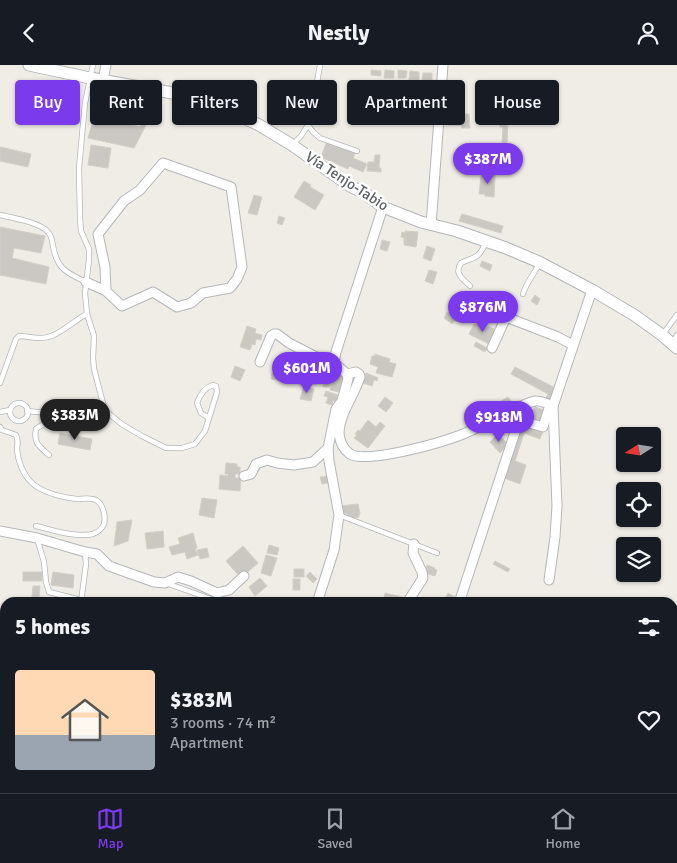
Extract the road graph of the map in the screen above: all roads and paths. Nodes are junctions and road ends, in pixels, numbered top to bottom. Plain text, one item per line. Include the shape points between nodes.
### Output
1 (29, 65) edge
2 (93, 65) edge
3 (106, 65) edge
4 (320, 65) edge
5 (443, 65) edge
6 (90, 78) junction
7 (103, 80) joint
8 (317, 80) edge
9 (162, 91) edge
10 (308, 125) joint
11 (292, 145) junction
12 (356, 151) dead end
13 (383, 207) junction
14 (0, 215) edge
15 (431, 225) junction
16 (486, 241) junction
17 (539, 262) junction
18 (86, 282) junction
19 (470, 286) dead end
20 (592, 290) junction
21 (106, 291) junction
22 (523, 294) dead end
23 (87, 314) junction
24 (677, 315) edge
25 (662, 335) junction
26 (675, 342) edge
27 (573, 345) junction
28 (492, 348) dead end
29 (260, 362) dead end
30 (334, 363) junction
31 (347, 374) junction
32 (0, 383) edge
33 (552, 405) junction
34 (10, 411) junction
35 (28, 411) junction
36 (0, 412) edge
37 (209, 418) junction
38 (0, 427) edge
39 (328, 448) junction
40 (49, 455) dead end
41 (244, 476) dead end
42 (339, 515) junction
43 (36, 526) dead end
44 (0, 531) edge
45 (37, 539) junction
46 (414, 544) junction
47 (85, 552) junction
48 (437, 553) dead end
49 (244, 576) dead end
50 (548, 581) dead end
51 (164, 583) junction
52 (67, 597) edge
53 (82, 597) edge
54 (205, 597) edge
55 (320, 597) edge
56 (411, 597) edge
57 (461, 597) edge

1 - 6 main road, Vía Tenjo-Tabio
2 - 6 lane
3 - 7 street
4 - 8 lane
5 - 15 street
6 - 7 main road, Vía Tenjo-Tabio
6 - 18 lane via 79,169 81,231 89,255
9 - 11 main road, Vía Tenjo-Tabio via 212,103
10 - 11 lane
10 - 12 lane via 320,138
11 - 13 main road, Vía Tenjo-Tabio
13 - 15 main road, Vía Tenjo-Tabio
13 - 30 street
14 - 18 lane via 47,230 59,266
15 - 16 main road, Vía Tenjo-Tabio
16 - 17 main road, Vía Tenjo-Tabio
16 - 19 lane via 476,257 458,267 461,277
17 - 20 main road, Vía Tenjo-Tabio
17 - 22 lane
18 - 21 street
18 - 23 lane
20 - 25 main road, Vía Tenjo-Tabio
20 - 27 street
21 - 21 street via 122,306 152,292 177,307 190,303 203,293 230,288 242,267 231,187 163,163 140,190 124,201 98,234
23 - 32 lane via 47,337 19,336
23 - 37 lane via 94,336 97,382 108,413 123,425 166,448 196,444
24 - 25 lane
25 - 26 main road, Vía Tenjo-Tabio
27 - 28 street via 506,317
27 - 33 street
29 - 30 street via 271,336 277,334 316,357
30 - 31 street
31 - 33 street via 356,372 360,377 340,424 339,435 342,447 362,457 460,436 537,401
31 - 39 street
33 - 50 street via 558,506
33 - 57 street via 543,427 519,419
34 - 35 lane via 19,403
34 - 35 lane via 12,419 18,421 24,419
34 - 36 lane
35 - 40 lane via 51,416 47,423 36,429 35,437
37 - 37 lane via 201,413 197,403 202,392 213,385 217,393
38 - 43 lane via 16,435 22,469 39,489 62,497 90,498 102,505 105,520 98,533 66,533
39 - 41 street via 313,462 294,465 266,460 256,464 251,473
39 - 42 street
42 - 46 lane
42 - 55 street via 334,550
44 - 45 street
45 - 47 street
45 - 52 lane via 49,592
46 - 48 lane
46 - 56 street via 413,553 422,579
47 - 51 street via 97,554 109,566
47 - 53 lane
49 - 51 street via 229,590 217,593 178,577
51 - 54 lane

